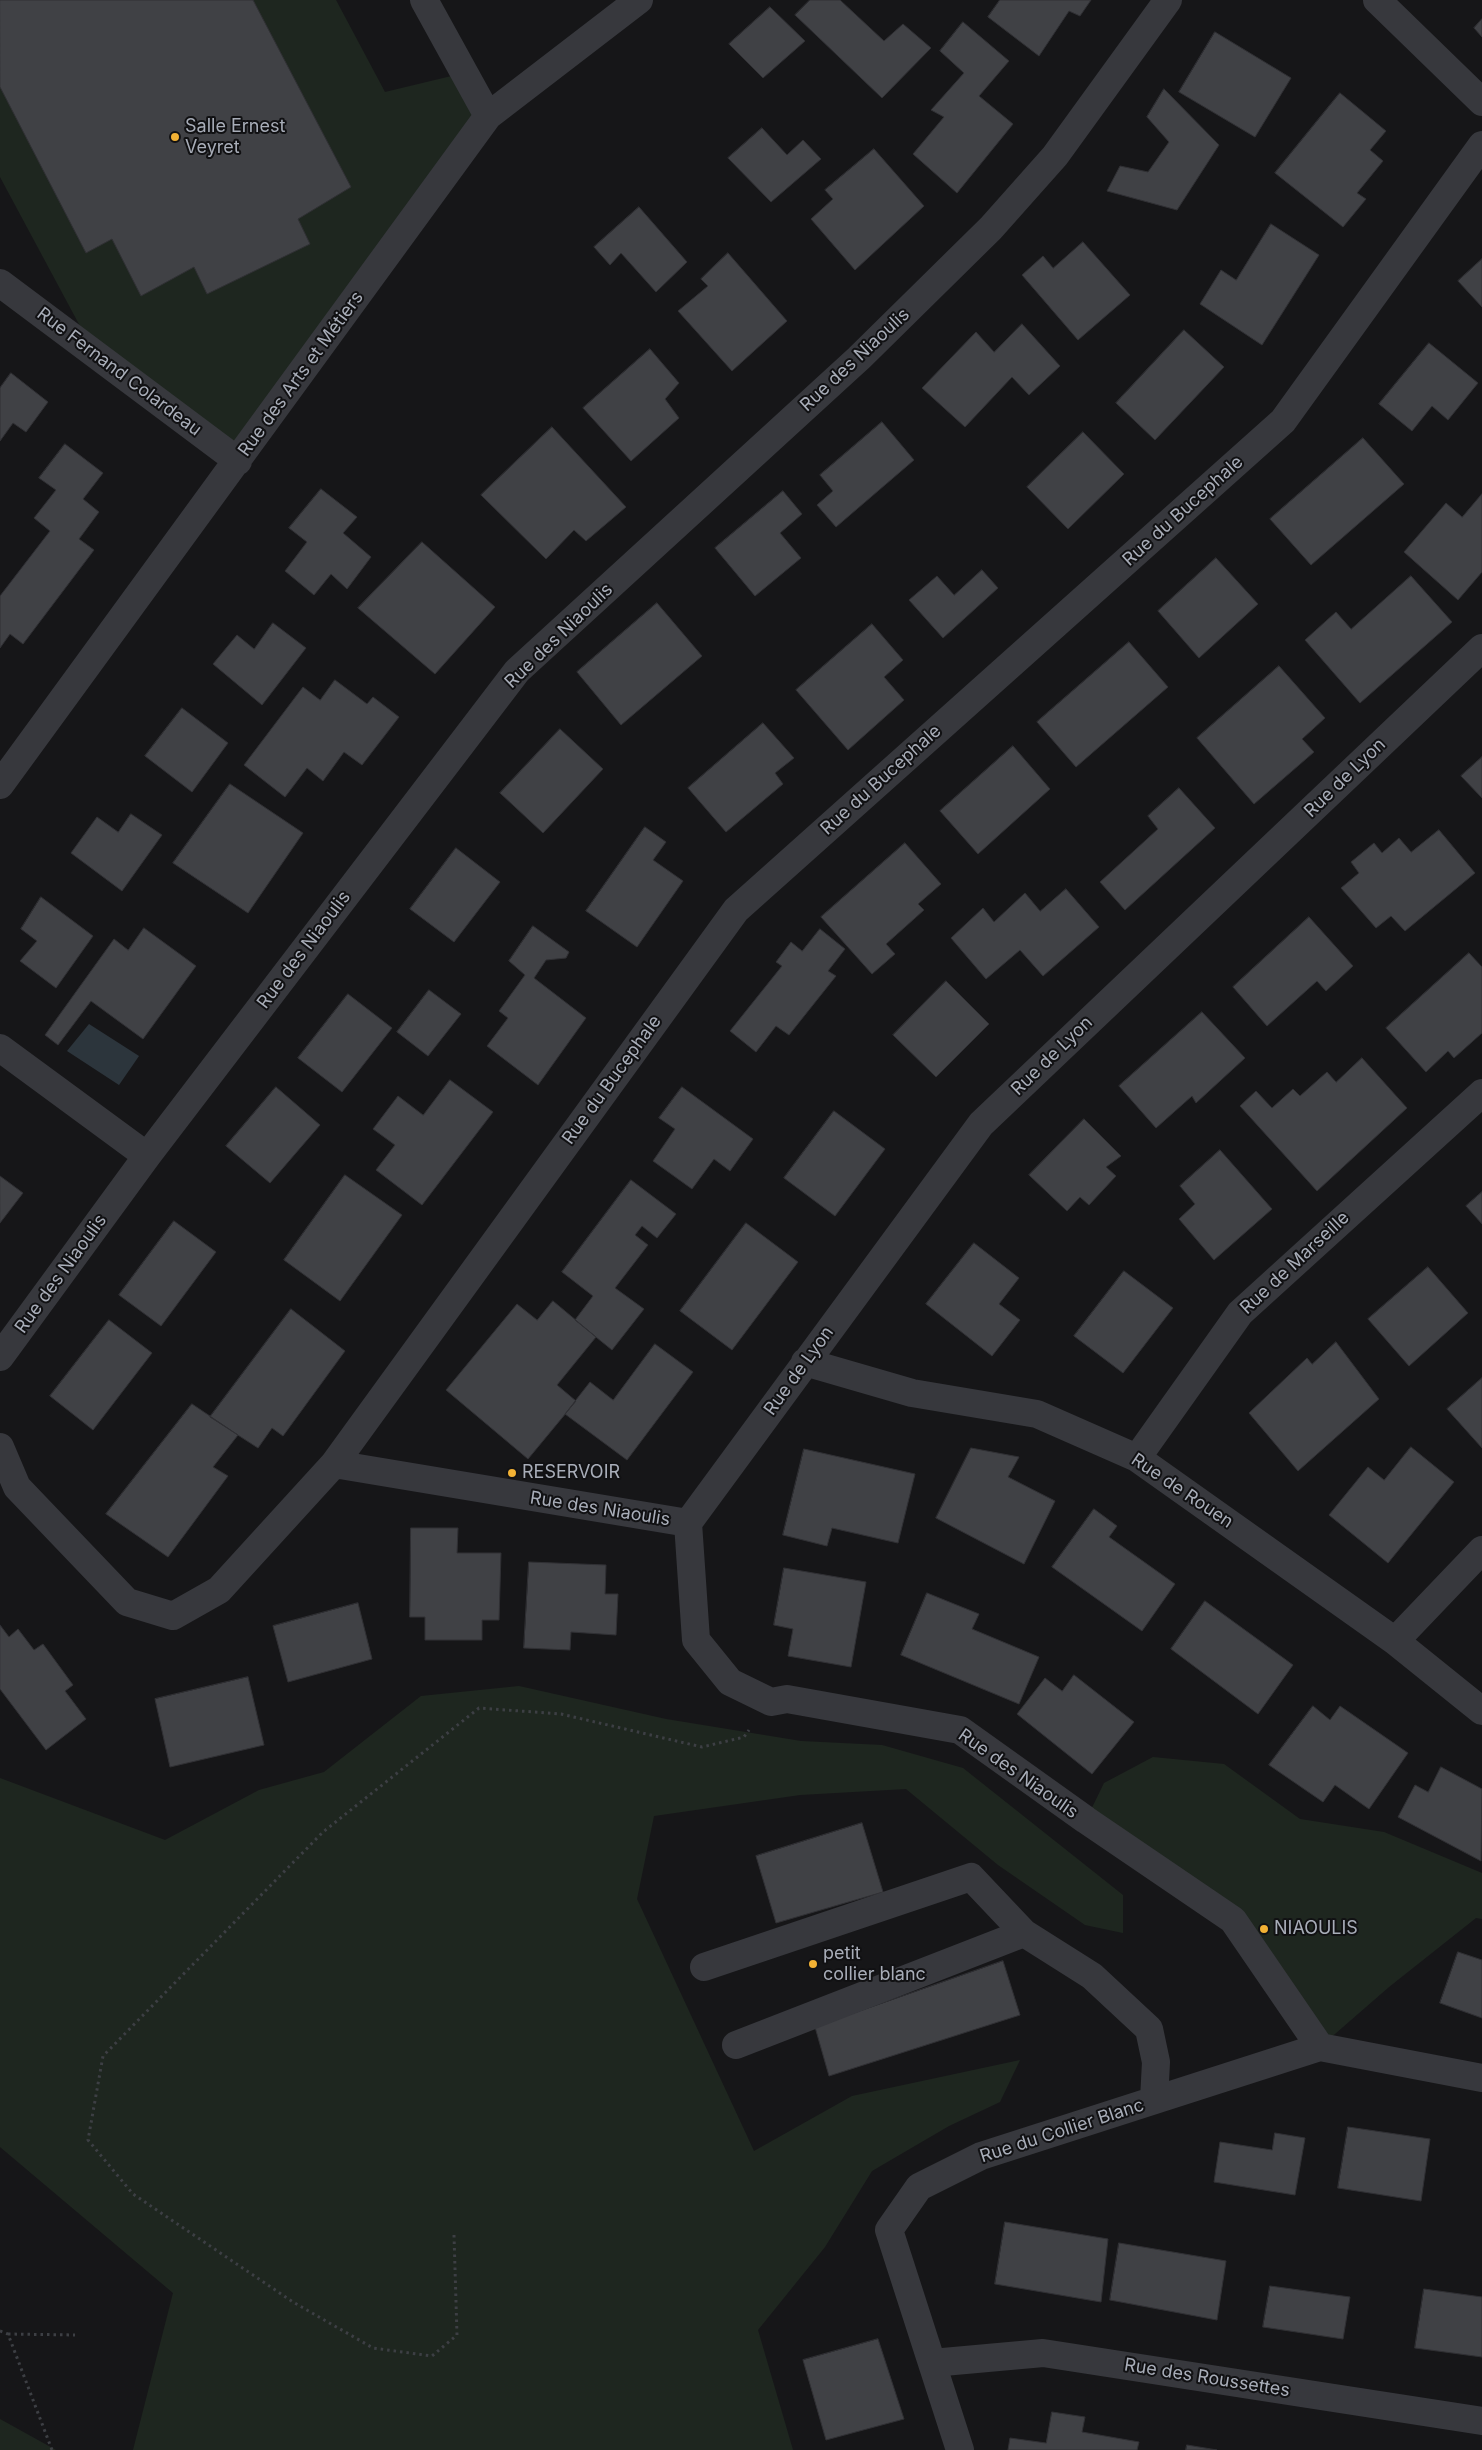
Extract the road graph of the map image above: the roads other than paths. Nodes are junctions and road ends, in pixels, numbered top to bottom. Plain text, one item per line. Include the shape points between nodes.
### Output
1 (424, 0) edge
2 (638, 0) edge
3 (1168, 0) edge
4 (1376, 0) edge
5 (1482, 102) edge
6 (488, 116) junction
7 (1482, 145) edge
8 (0, 283) edge
9 (238, 460) junction
10 (1482, 648) edge
11 (0, 785) edge
12 (0, 1048) edge
13 (1482, 1093) edge
14 (147, 1156) junction
15 (0, 1357) edge
16 (806, 1362) junction
17 (0, 1447) edge
18 (1136, 1458) junction
19 (334, 1464) junction
20 (688, 1523) junction
21 (1482, 1550) edge
22 (1395, 1640) junction
23 (1482, 1711) edge
24 (1024, 1932) junction
25 (704, 1967) dead end
26 (736, 2045) dead end
27 (1320, 2047) junction
28 (1482, 2078) edge
29 (1154, 2100) junction
30 (932, 2363) junction
31 (1482, 2421) edge
32 (960, 2450) edge

1 - 6 street
2 - 6 street, Rue des Arts et Métiers
3 - 14 street, Rue des Niaoulis via 1055,156 991,228 859,358 517,671
4 - 5 street
6 - 9 street, Rue des Arts et Métiers
7 - 19 street, Rue du Bucephale via 1283,421 736,910
8 - 9 street, Rue Fernand Colardeau
9 - 11 street, Rue des Arts et Métiers
10 - 16 street, Rue de Lyon via 981,1124
12 - 14 street
13 - 18 street, Rue de Marseille via 1240,1313
14 - 15 street, Rue des Niaoulis
16 - 18 street, Rue de Rouen via 912,1393 1038,1414
16 - 20 street, Rue de Lyon
17 - 19 street via 17,1487 127,1602 173,1616 219,1590
18 - 22 street, Rue de Rouen
19 - 20 street, Rue des Niaoulis
20 - 27 street, Rue des Niaoulis via 696,1640 730,1682 771,1702 787,1699 960,1730 1233,1920
21 - 22 street
22 - 23 street, Rue de Rouen
24 - 25 street via 971,1877
24 - 26 street
24 - 29 street via 1092,1976 1149,2029 1156,2062
27 - 28 street, Rue du Collier Blanc
27 - 29 street, Rue du Collier Blanc
29 - 30 street, Rue du Collier Blanc via 981,2156 919,2187 889,2230
30 - 31 street, Rue des Roussettes via 1043,2353
30 - 32 street, Rue du Collier Blanc

